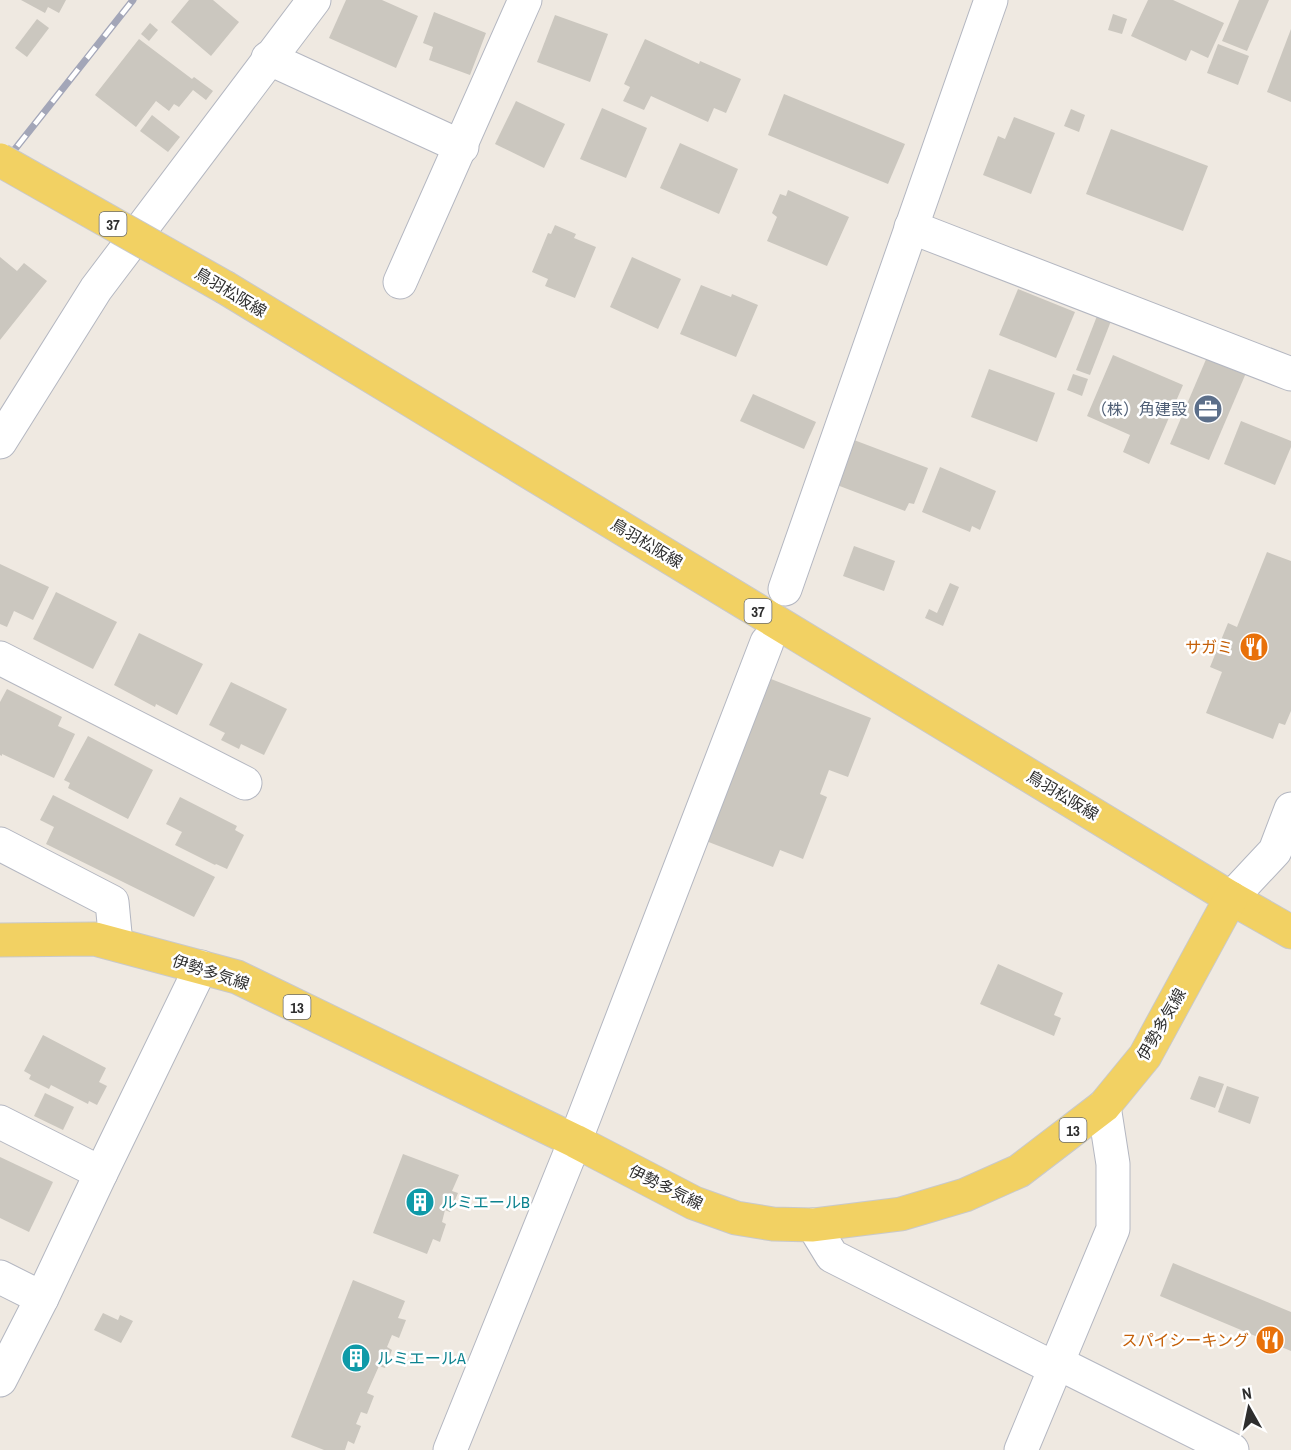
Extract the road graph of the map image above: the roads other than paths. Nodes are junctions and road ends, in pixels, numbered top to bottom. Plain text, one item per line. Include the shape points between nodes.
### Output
1 (314, 0) edge
2 (525, 0) edge
3 (991, 0) edge
4 (268, 58) junction
5 (462, 147) junction
6 (0, 159) edge
7 (911, 226) junction
8 (400, 282) dead end
9 (1291, 374) edge
10 (0, 442) edge
11 (785, 589) dead end
12 (767, 642) dead end
13 (0, 658) edge
14 (245, 783) dead end
15 (1291, 809) edge
16 (0, 844) edge
17 (1231, 898) junction
18 (1291, 932) edge
19 (0, 940) edge
20 (116, 944) junction
21 (201, 968) junction
22 (1104, 1106) junction
23 (0, 1122) edge
24 (575, 1141) junction
25 (101, 1173) junction
26 (813, 1225) junction
27 (0, 1277) edge
28 (42, 1298) junction
29 (1055, 1365) junction
30 (0, 1380) edge
31 (450, 1450) edge
32 (1021, 1450) edge
33 (1232, 1450) edge

1 - 4 street
2 - 5 street
3 - 7 street
4 - 5 street
4 - 10 street via 96,289
5 - 8 street
6 - 17 main road, 鳥羽松阪線 / 37, bridge via 226,288
7 - 9 street
7 - 11 street
12 - 24 street
13 - 14 street
15 - 17 street via 1275,851
16 - 20 street via 112,902
17 - 18 main road, 鳥羽松阪線 / 37
17 - 22 main road, 伊勢多気線 / 13 via 1145,1056
19 - 20 main road, 伊勢多気線 / 13 via 95,939
20 - 21 main road, 伊勢多気線 / 13
21 - 24 main road, 伊勢多気線 / 13 via 237,977
21 - 25 street
22 - 26 main road, 伊勢多気線 / 13 via 1019,1171 965,1195 901,1214
22 - 29 street via 1113,1164 1113,1229
23 - 25 street
24 - 26 main road, 伊勢多気線 / 13 via 694,1203 736,1218
24 - 31 street
25 - 28 street
26 - 29 street via 832,1256
27 - 28 street
28 - 30 street
29 - 32 street
29 - 33 street

